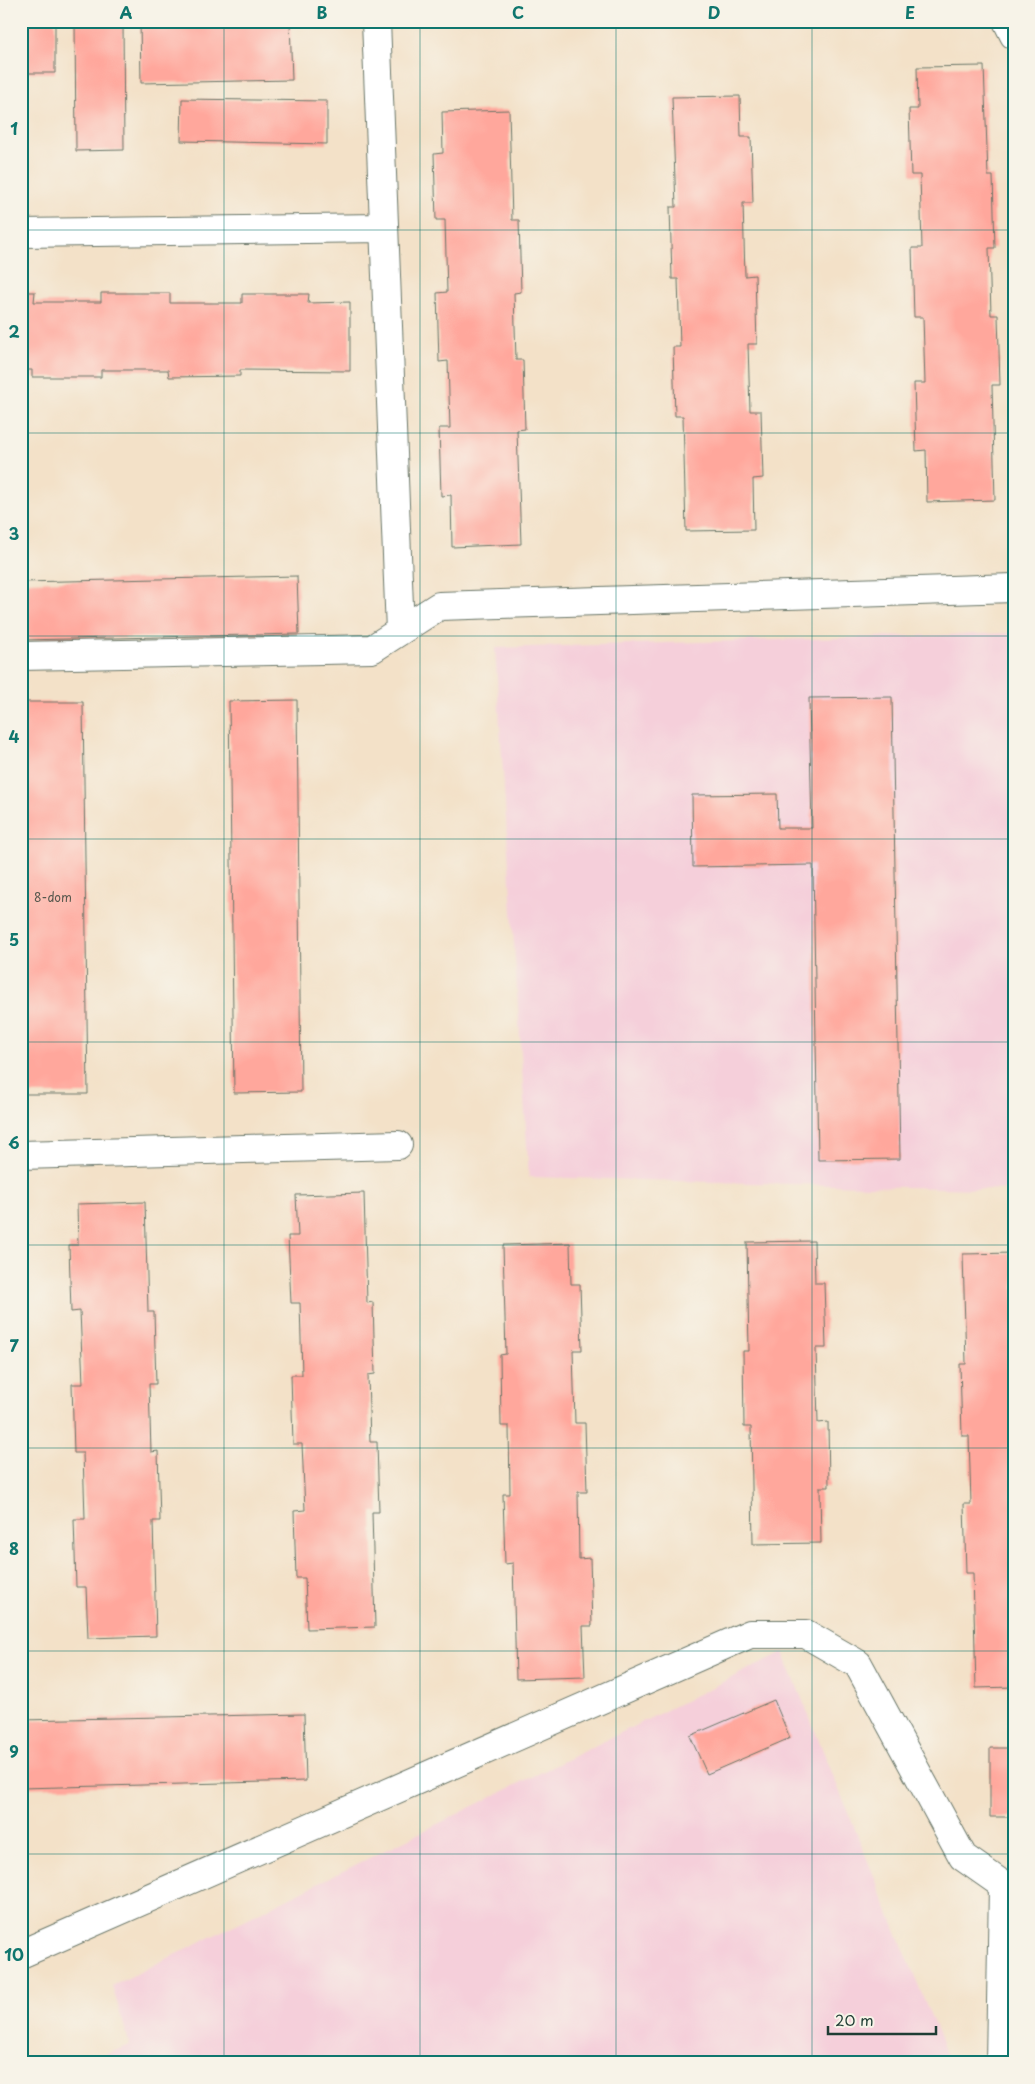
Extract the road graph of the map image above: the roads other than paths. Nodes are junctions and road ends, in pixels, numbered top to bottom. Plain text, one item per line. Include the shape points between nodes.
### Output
1 (376, 21) edge
2 (1008, 21) edge
3 (1014, 35) edge
4 (383, 228) junction
5 (21, 233) edge
6 (1014, 588) edge
7 (400, 631) junction
8 (21, 656) edge
9 (398, 1145) dead end
10 (21, 1155) edge
11 (1008, 1885) edge
12 (21, 1954) edge
13 (1000, 2063) edge

1 - 4 street
2 - 3 street
4 - 5 street
4 - 7 street
6 - 7 street via 439,606
7 - 8 street via 372,649
9 - 10 street
11 - 12 street via 963,1857 858,1664 806,1634 750,1634
11 - 13 street

